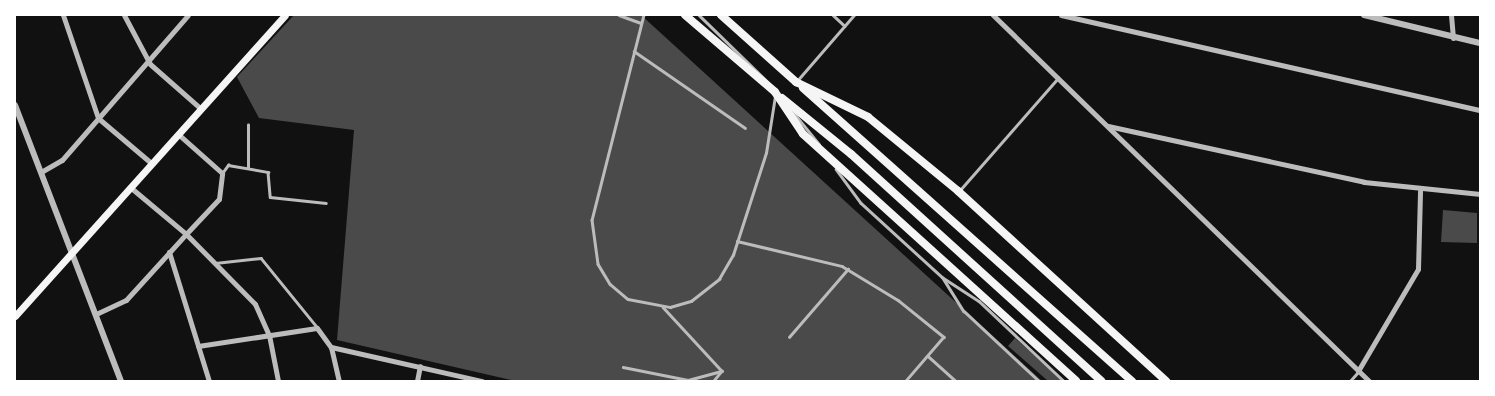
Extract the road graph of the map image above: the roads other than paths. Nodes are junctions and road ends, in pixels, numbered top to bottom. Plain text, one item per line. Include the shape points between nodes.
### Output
1 (63, 15) edge
2 (124, 15) edge
3 (188, 15) edge
4 (285, 15) edge
5 (619, 15) edge
6 (644, 15) edge
7 (685, 15) edge
8 (699, 15) edge
9 (721, 15) edge
10 (833, 15) edge
11 (854, 15) edge
12 (992, 15) edge
13 (1061, 15) edge
14 (1364, 15) edge
15 (1451, 15) edge
16 (641, 23) junction
17 (845, 26) junction
18 (1453, 38) junction
19 (1480, 43) edge
20 (634, 51) junction
21 (148, 61) junction
22 (1058, 78) junction
23 (796, 82) junction
24 (775, 92) junction
25 (15, 105) edge
26 (201, 108) junction
27 (1480, 110) edge
28 (98, 118) junction
29 (248, 125) dead end
30 (1108, 126) junction
31 (745, 128) dead end
32 (178, 134) junction
33 (152, 163) junction
34 (248, 168) junction
35 (41, 172) junction
36 (222, 173) junction
37 (130, 186) junction
38 (958, 191) junction
39 (1420, 191) junction
40 (1480, 194) edge
41 (326, 202) dead end
42 (186, 234) junction
43 (737, 241) junction
44 (72, 252) junction
45 (170, 252) junction
46 (214, 263) junction
47 (848, 269) junction
48 (942, 277) junction
49 (663, 307) junction
50 (96, 314) junction
51 (15, 316) edge
52 (318, 328) junction
53 (269, 335) junction
54 (790, 337) dead end
55 (198, 346) junction
56 (331, 347) junction
57 (928, 356) junction
58 (420, 366) junction
59 (623, 367) dead end
60 (722, 371) junction
61 (1358, 371) junction
62 (121, 381) edge
63 (209, 381) edge
64 (278, 381) edge
65 (339, 381) edge
66 (417, 381) edge
67 (482, 381) edge
68 (714, 381) edge
69 (906, 381) edge
70 (956, 381) edge
71 (1039, 381) edge
72 (1064, 381) edge
73 (1076, 381) edge
74 (1101, 381) edge
75 (1132, 381) edge
76 (1166, 381) edge
77 (1350, 381) edge
78 (1369, 381) edge

1 - 28 street
2 - 21 street
3 - 21 street
4 - 26 main road
5 - 16 lane
6 - 16 lane
7 - 24 main road
8 - 48 lane via 774,87 861,203
9 - 23 main road
10 - 17 lane
11 - 17 lane
12 - 22 street
13 - 27 street
14 - 18 street
15 - 18 street
16 - 20 lane
17 - 23 lane
18 - 19 street
20 - 31 lane
20 - 49 lane via 593,203 593,251 603,274 619,292 639,304
21 - 26 street
21 - 28 street
22 - 30 street
22 - 38 lane
23 - 38 main road via 868,118
23 - 75 main road
24 - 43 lane via 771,132
24 - 73 main road via 803,134
24 - 74 main road
25 - 35 street
26 - 32 main road
28 - 33 street
28 - 35 street via 62,160
29 - 34 lane
30 - 39 street
30 - 61 street
32 - 33 main road
32 - 36 street
33 - 37 main road
34 - 36 lane via 228,165
34 - 41 lane via 268,172 270,197
35 - 44 street
36 - 42 street via 219,199
37 - 42 street
37 - 44 main road
38 - 76 main road
39 - 40 street
39 - 61 street via 1418,268
42 - 45 street
42 - 46 street
43 - 47 lane
43 - 49 lane via 728,266 708,291 692,302
44 - 50 street
44 - 51 main road
45 - 50 street via 126,300
45 - 55 street
46 - 52 lane via 261,258
46 - 53 street via 255,304
47 - 54 lane
47 - 57 lane via 898,300 944,337
48 - 71 lane via 964,311
48 - 72 lane via 980,301
49 - 60 lane
50 - 62 street
52 - 53 street
52 - 56 street
53 - 55 street
53 - 64 street
55 - 63 street
56 - 58 street
56 - 65 street
57 - 69 lane
57 - 70 lane
58 - 66 street
58 - 67 street
59 - 60 lane via 688,380
60 - 68 lane
61 - 77 lane
61 - 78 street

